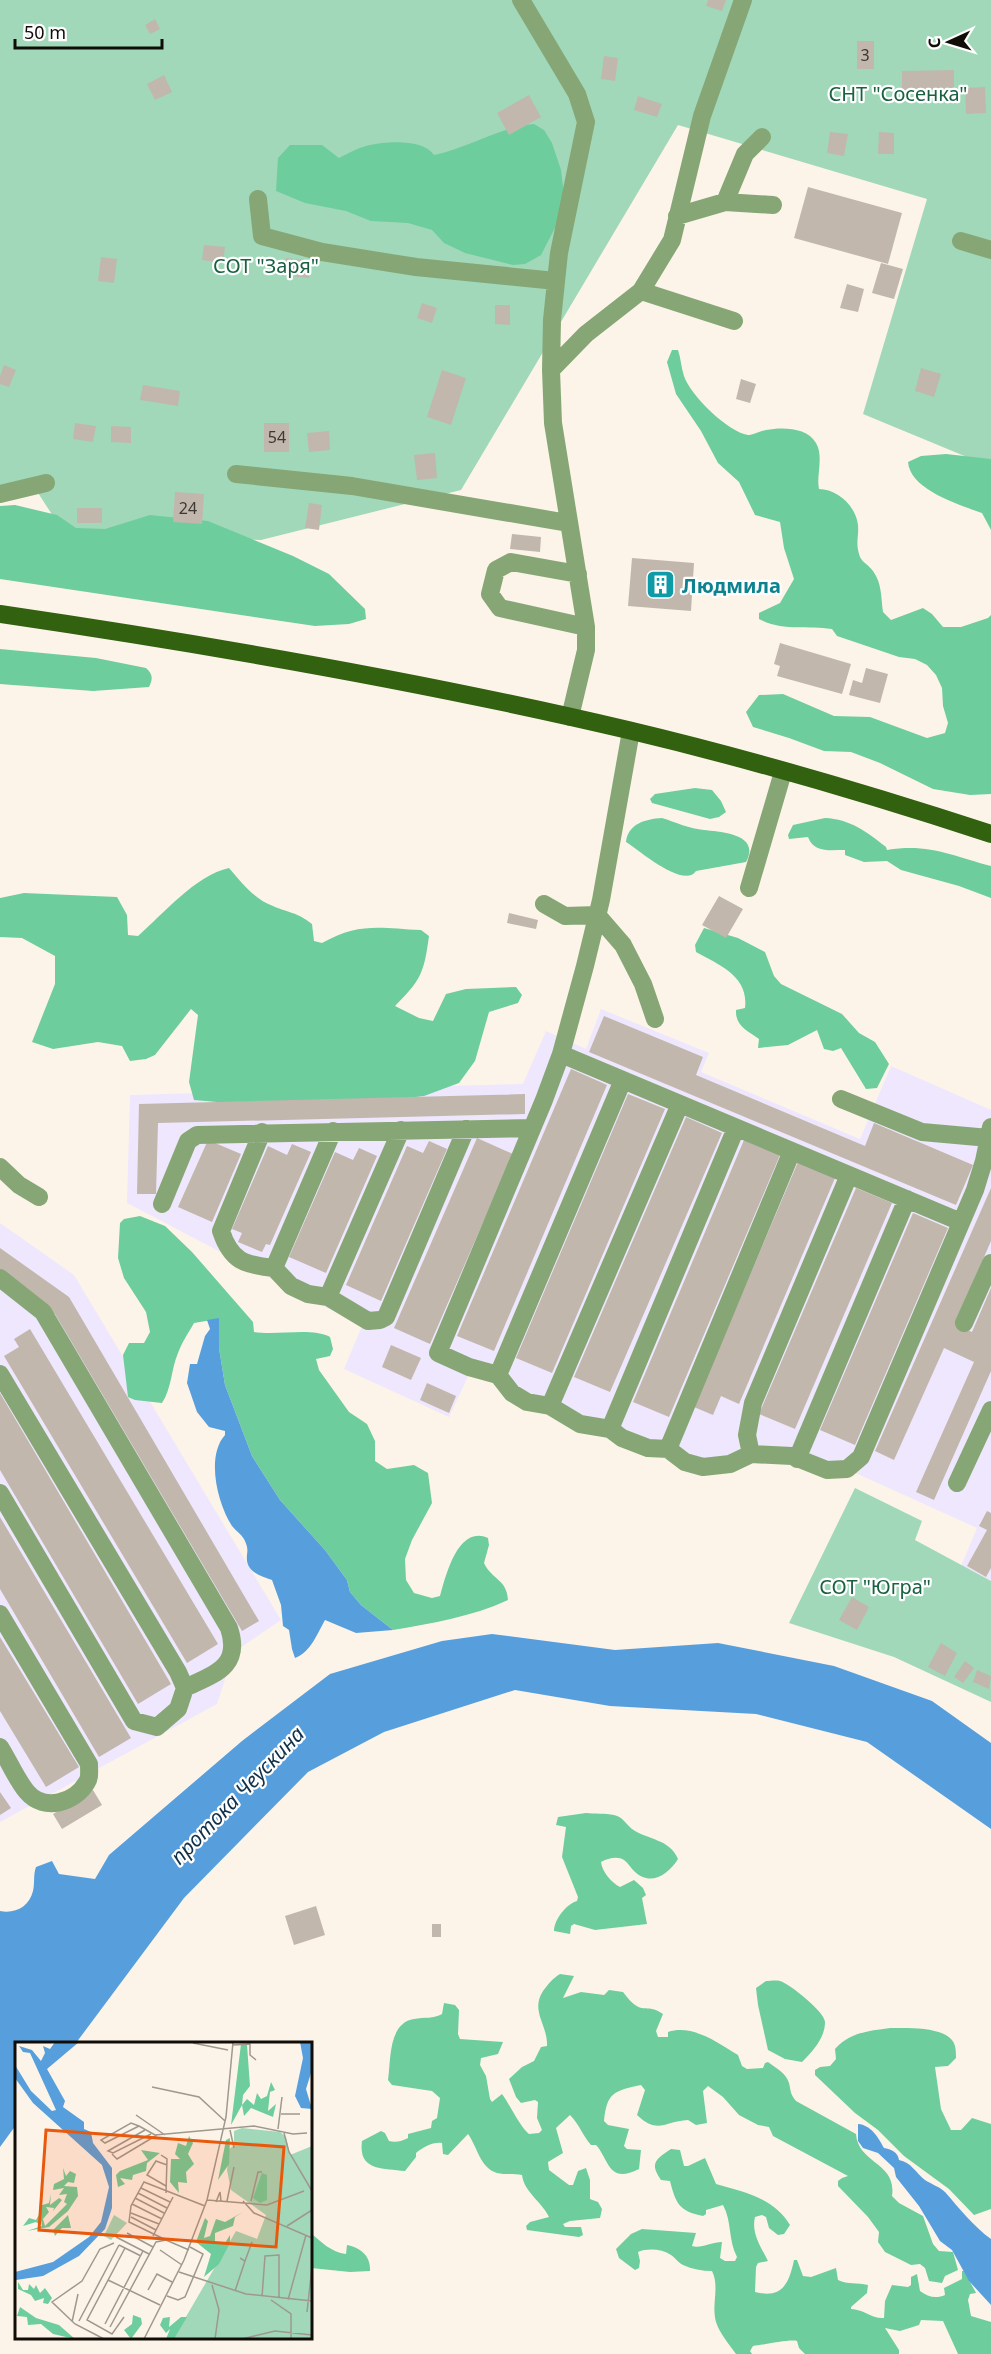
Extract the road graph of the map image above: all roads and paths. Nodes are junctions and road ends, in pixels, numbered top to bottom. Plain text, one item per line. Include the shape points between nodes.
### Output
1 (521, 0) edge
2 (743, 0) edge
3 (762, 137) dead end
4 (258, 199) dead end
5 (725, 202) junction
6 (774, 205) dead end
7 (677, 216) junction
8 (961, 241) dead end
9 (991, 250) edge
10 (556, 281) junction
11 (641, 291) junction
12 (734, 321) dead end
13 (551, 370) junction
14 (236, 474) dead end
15 (46, 483) dead end
16 (0, 494) edge
17 (568, 523) junction
18 (578, 574) junction
19 (0, 614) edge
20 (586, 627) junction
21 (570, 717) junction
22 (631, 731) junction
23 (783, 772) junction
24 (991, 834) edge
25 (749, 888) dead end
26 (544, 904) dead end
27 (597, 915) junction
28 (655, 1019) dead end
29 (561, 1054) junction
30 (622, 1080) junction
31 (841, 1099) dead end
32 (680, 1104) junction
33 (532, 1128) junction
34 (736, 1128) junction
35 (466, 1129) junction
36 (401, 1130) junction
37 (333, 1131) junction
38 (262, 1132) junction
39 (990, 1133) edge
40 (792, 1151) junction
41 (0, 1167) edge
42 (849, 1175) junction
43 (39, 1197) dead end
44 (907, 1199) junction
45 (162, 1204) dead end
46 (962, 1222) junction
47 (991, 1263) edge
48 (274, 1268) junction
49 (0, 1278) edge
50 (328, 1297) junction
51 (964, 1323) dead end
52 (0, 1374) edge
53 (498, 1375) junction
54 (550, 1406) junction
55 (991, 1410) edge
56 (610, 1429) junction
57 (668, 1449) junction
58 (751, 1454) junction
59 (797, 1459) junction
60 (957, 1483) dead end
61 (0, 1493) edge
62 (0, 1614) edge
63 (185, 1688) junction
64 (0, 1747) edge

1 - 10 lane via 578,94 586,122
2 - 7 lane via 702,116
3 - 5 lane via 745,154
4 - 10 lane via 262,236 322,252 405,265
5 - 6 lane
5 - 7 lane
7 - 11 lane via 672,240
8 - 9 lane
10 - 13 lane
11 - 12 lane
11 - 13 lane via 586,334
13 - 17 lane via 553,423
14 - 17 lane via 352,486
15 - 16 lane
17 - 18 lane
18 - 20 lane
18 - 20 lane via 511,562 496,570 490,594 500,608
19 - 21 main road via 251,653
20 - 21 lane via 586,650
21 - 22 main road
22 - 23 main road
22 - 27 lane
23 - 24 main road
23 - 25 lane
26 - 27 lane via 565,916
27 - 28 lane via 623,945
27 - 29 lane
29 - 30 lane
29 - 33 lane
30 - 32 lane
30 - 53 lane
31 - 39 lane via 922,1132
32 - 34 lane
32 - 54 lane
33 - 35 lane
33 - 53 lane via 438,1353
34 - 40 lane
34 - 56 lane
35 - 36 lane
35 - 50 lane via 386,1317 368,1321
36 - 37 lane
36 - 50 lane
37 - 38 lane
37 - 48 lane
38 - 45 lane via 212,1133 188,1141
38 - 48 lane via 221,1231 226,1247 237,1259
39 - 46 lane
40 - 42 lane
40 - 57 lane
41 - 43 lane
42 - 44 lane
42 - 58 lane via 753,1403 747,1435
44 - 46 lane
44 - 59 lane
46 - 59 lane via 861,1457 848,1469 827,1470
47 - 51 lane
48 - 50 lane via 291,1286
49 - 63 lane via 43,1312 230,1628 234,1641 232,1659 218,1672
52 - 63 lane
53 - 54 lane via 512,1393 527,1402
54 - 56 lane via 580,1424
55 - 60 lane
56 - 57 lane via 648,1448
57 - 58 lane via 685,1462 703,1467 730,1464
58 - 59 lane
61 - 63 lane via 134,1721 156,1727 178,1709
62 - 64 lane via 89,1764 88,1781 77,1794 60,1803 44,1803 28,1793

